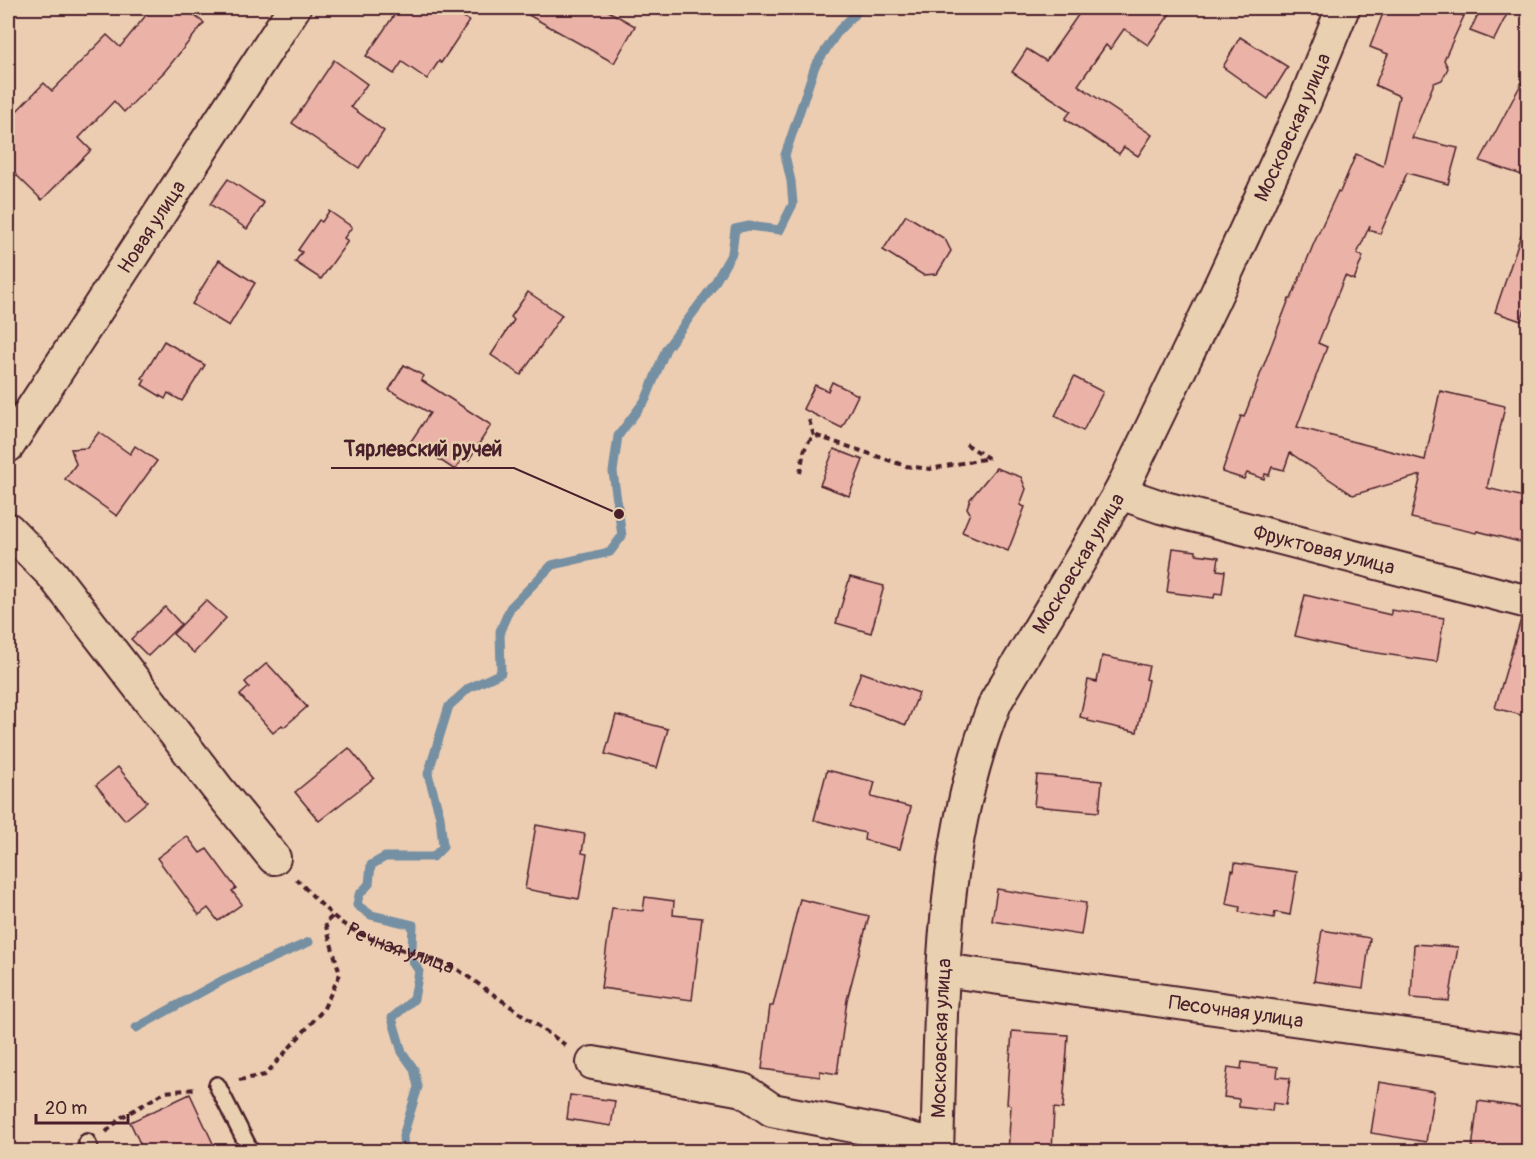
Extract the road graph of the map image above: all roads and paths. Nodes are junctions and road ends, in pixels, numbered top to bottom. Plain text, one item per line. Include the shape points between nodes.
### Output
1 (294, 8) edge
2 (1343, 8) edge
3 (809, 420) dead end
4 (814, 436) junction
5 (966, 444) dead end
6 (8, 446) edge
7 (800, 473) dead end
8 (1120, 493) junction
9 (8, 529) edge
10 (1528, 602) edge
11 (274, 858) joint
12 (334, 915) junction
13 (943, 970) junction
14 (1528, 1052) edge
15 (593, 1063) joint
16 (217, 1085) junction
17 (89, 1147) edge
18 (937, 1149) edge
19 (251, 1152) edge

1 - 6 street, Новая улица
2 - 8 street, Московская улица via 1303,106
3 - 4 path
4 - 5 path via 906,466 930,469 989,458
4 - 7 path via 807,441
8 - 10 street, Фруктовая улица
8 - 13 street, Московская улица via 986,724 957,842
9 - 11 street via 52,574
11 - 12 path, Речная улица
12 - 15 path, Речная улица via 347,926 408,953 457,969
12 - 16 path via 325,923 340,975 323,1010 264,1075
13 - 14 street, Песочная улица
13 - 18 street, Московская улица
15 - 18 street via 743,1090 772,1110 884,1132
16 - 17 path via 165,1092 122,1117
16 - 19 lane

